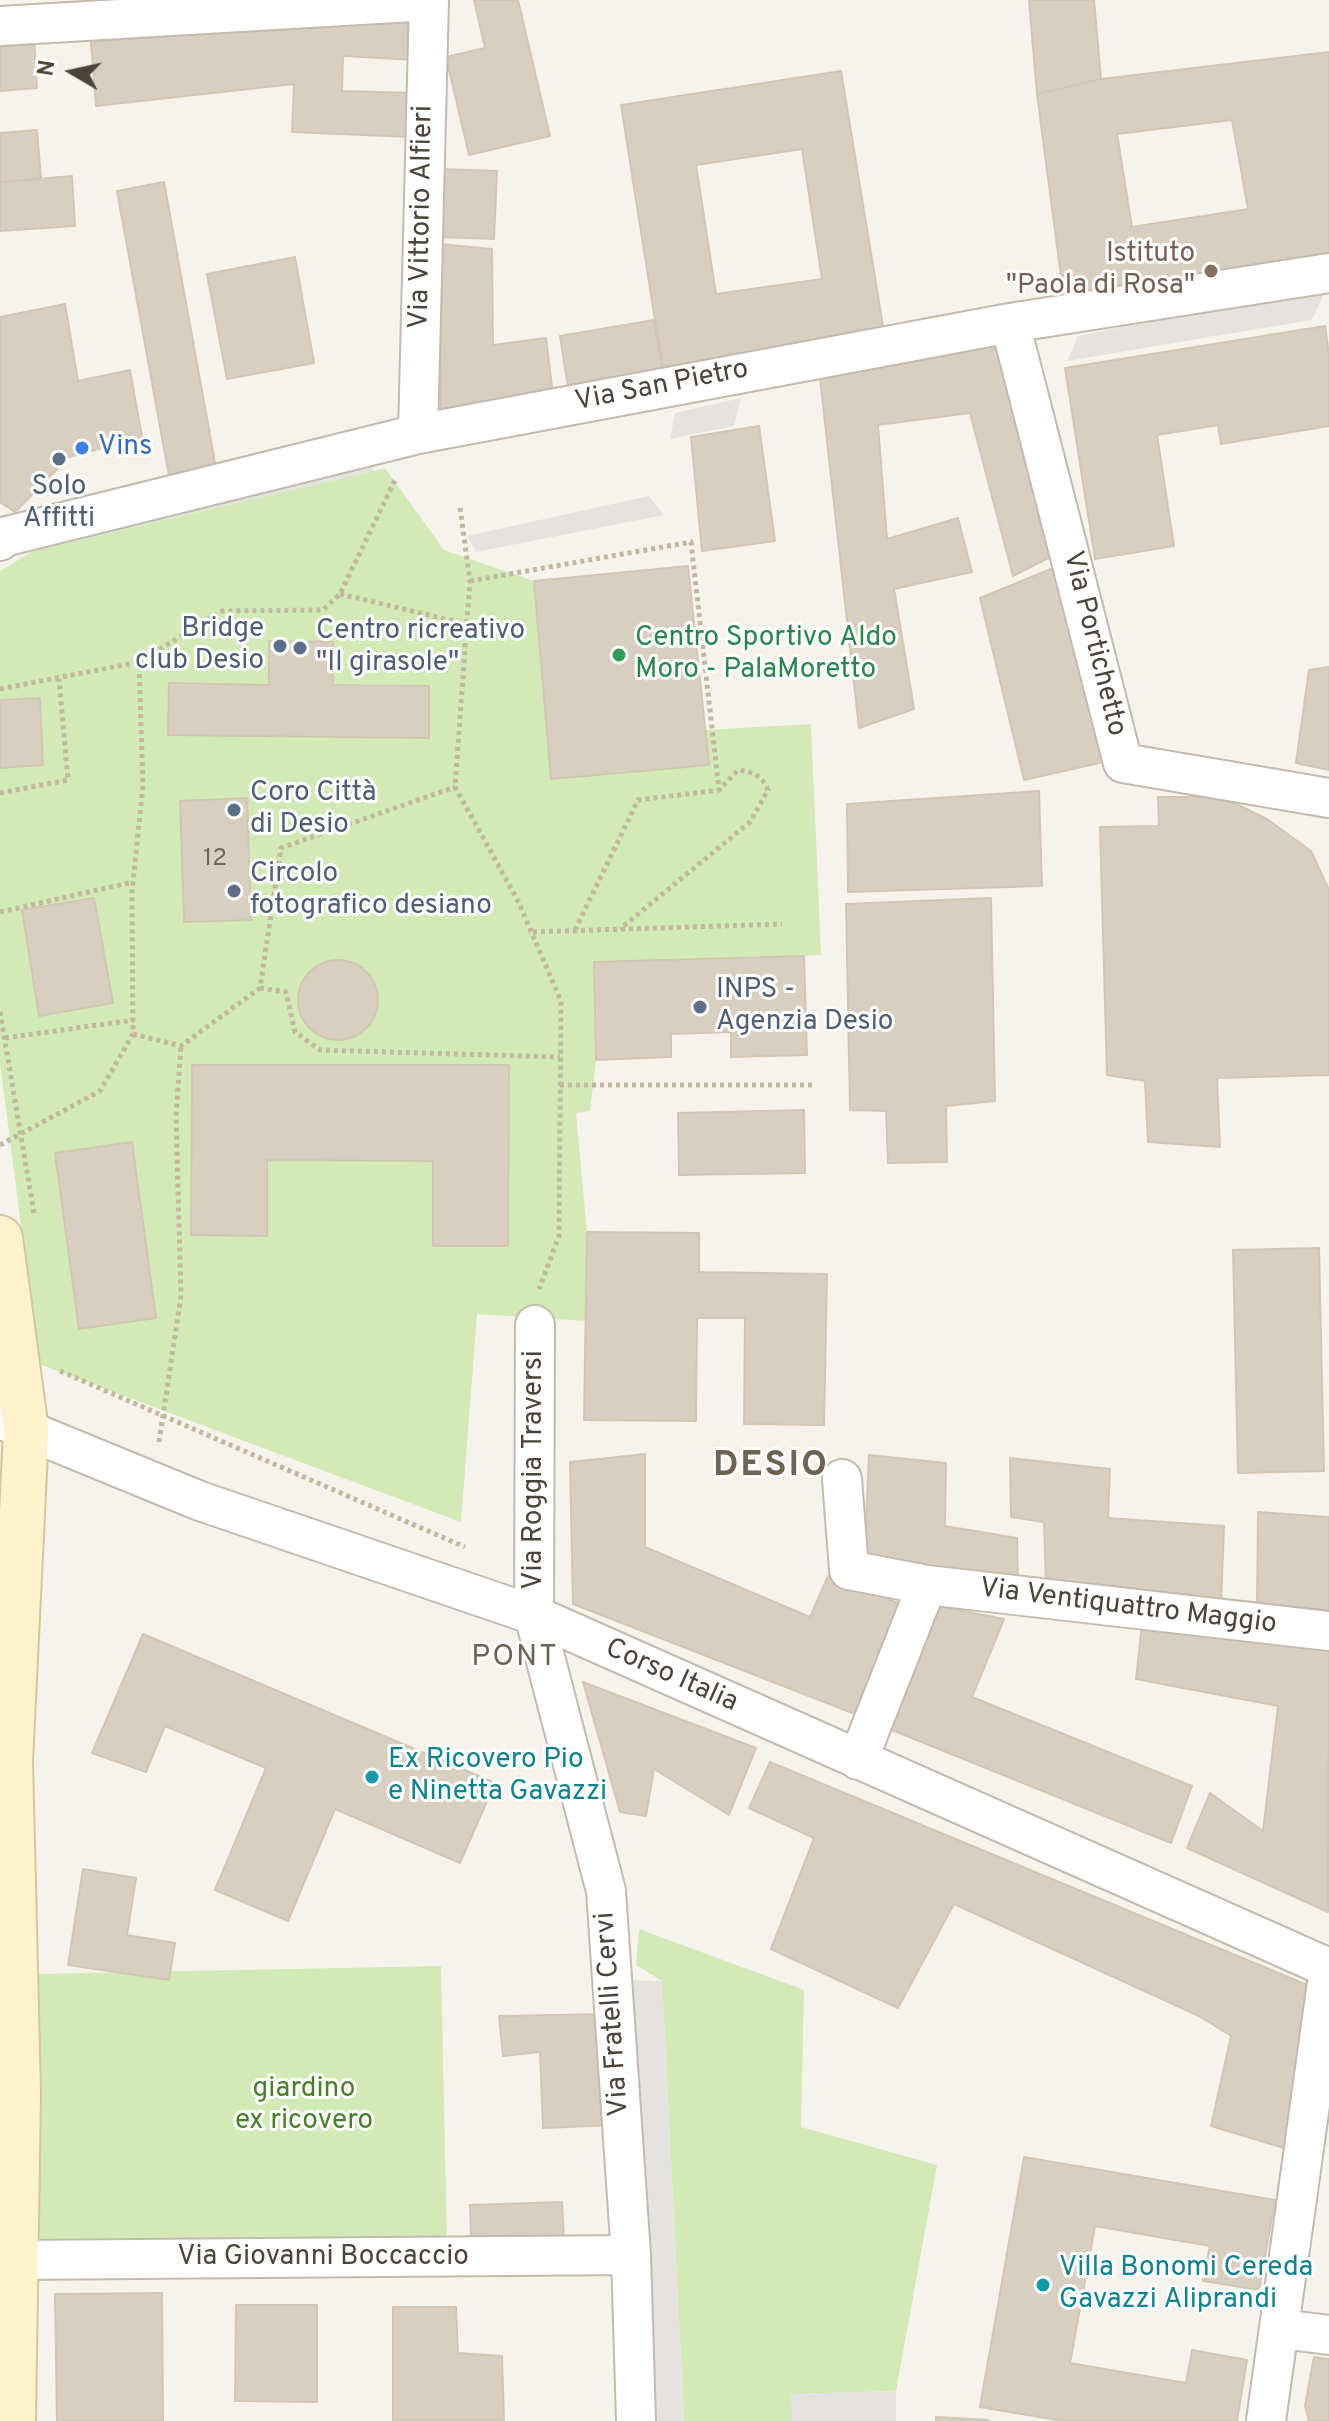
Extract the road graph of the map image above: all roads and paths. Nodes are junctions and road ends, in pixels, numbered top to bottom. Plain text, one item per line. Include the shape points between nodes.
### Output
1 (429, 0) edge
2 (0, 26) edge
3 (1329, 273) edge
4 (1010, 323) junction
5 (418, 434) junction
6 (460, 508) dead end
7 (1, 538) edge
8 (470, 581) junction
9 (340, 594) junction
10 (467, 624) junction
11 (139, 662) junction
12 (59, 679) junction
13 (0, 689) edge
14 (455, 787) junction
15 (719, 790) junction
16 (0, 793) edge
17 (1329, 798) edge
18 (133, 882) junction
19 (0, 912) edge
20 (782, 924) dead end
21 (620, 929) junction
22 (575, 930) junction
23 (533, 932) junction
24 (260, 988) junction
25 (0, 1012) edge
26 (134, 1020) junction
27 (133, 1034) junction
28 (5, 1038) junction
29 (181, 1046) junction
30 (560, 1057) junction
31 (560, 1085) junction
32 (813, 1085) dead end
33 (22, 1133) junction
34 (0, 1145) edge
35 (18, 1229) edge
36 (535, 1325) joint
37 (58, 1371) dead end
38 (162, 1416) junction
39 (13, 1425) edge
40 (842, 1479) dead end
41 (153, 1482) junction
42 (477, 1553) dead end
43 (927, 1585) junction
44 (534, 1615) junction
45 (1329, 1631) edge
46 (858, 1760) junction
47 (1329, 1968) edge
48 (9, 2095) edge
49 (631, 2255) junction
50 (15, 2260) junction
51 (1280, 2329) junction
52 (1329, 2335) edge
53 (13, 2421) edge
54 (636, 2421) edge
55 (1266, 2421) edge

1 - 2 street
1 - 5 street, Via Vittorio Alfieri
3 - 4 street, Via San Pietro
4 - 5 street, Via San Pietro
4 - 17 street, Via Portichetto via 1123,763
5 - 7 street, Via San Pietro
5 - 9 path
6 - 8 path
8 - 10 path
8 - 15 path via 691,542
9 - 10 path
9 - 11 path via 323,610 222,611
10 - 14 path
11 - 12 path
11 - 18 path via 143,786
12 - 13 path
12 - 16 path via 68,780
14 - 23 path
14 - 24 path via 281,848
15 - 21 path via 738,770 752,772 768,790 750,822
15 - 22 path via 638,800
18 - 19 path
18 - 26 path
20 - 21 path
21 - 22 path
22 - 23 path
23 - 30 path via 561,1001
24 - 29 path
24 - 30 path via 286,992 295,1032 320,1050
25 - 28 path
26 - 27 path
26 - 28 path
27 - 29 path
27 - 33 path via 100,1091
28 - 33 path
29 - 38 path via 176,1116 181,1296
30 - 31 path
31 - 32 path
31 - 36 path via 559,1236 539,1287
33 - 34 path
33 - 35 path
35 - 39 street
36 - 44 street, Via Roggia Traversi
37 - 38 path
38 - 41 path
38 - 42 path
39 - 41 street, Corso Italia
39 - 48 street
40 - 43 street, Via Ventiquattro Maggio via 849,1570
41 - 44 street, Corso Italia
43 - 45 street, Via Ventiquattro Maggio
43 - 46 street
44 - 46 street, Corso Italia
44 - 49 street, Via Fratelli Cervi via 606,1891
46 - 47 street, Corso Italia
47 - 51 street
48 - 50 street
49 - 50 street, Via Giovanni Boccaccio
49 - 54 street, Via Fratelli Cervi
50 - 53 street
51 - 52 street
51 - 55 street

